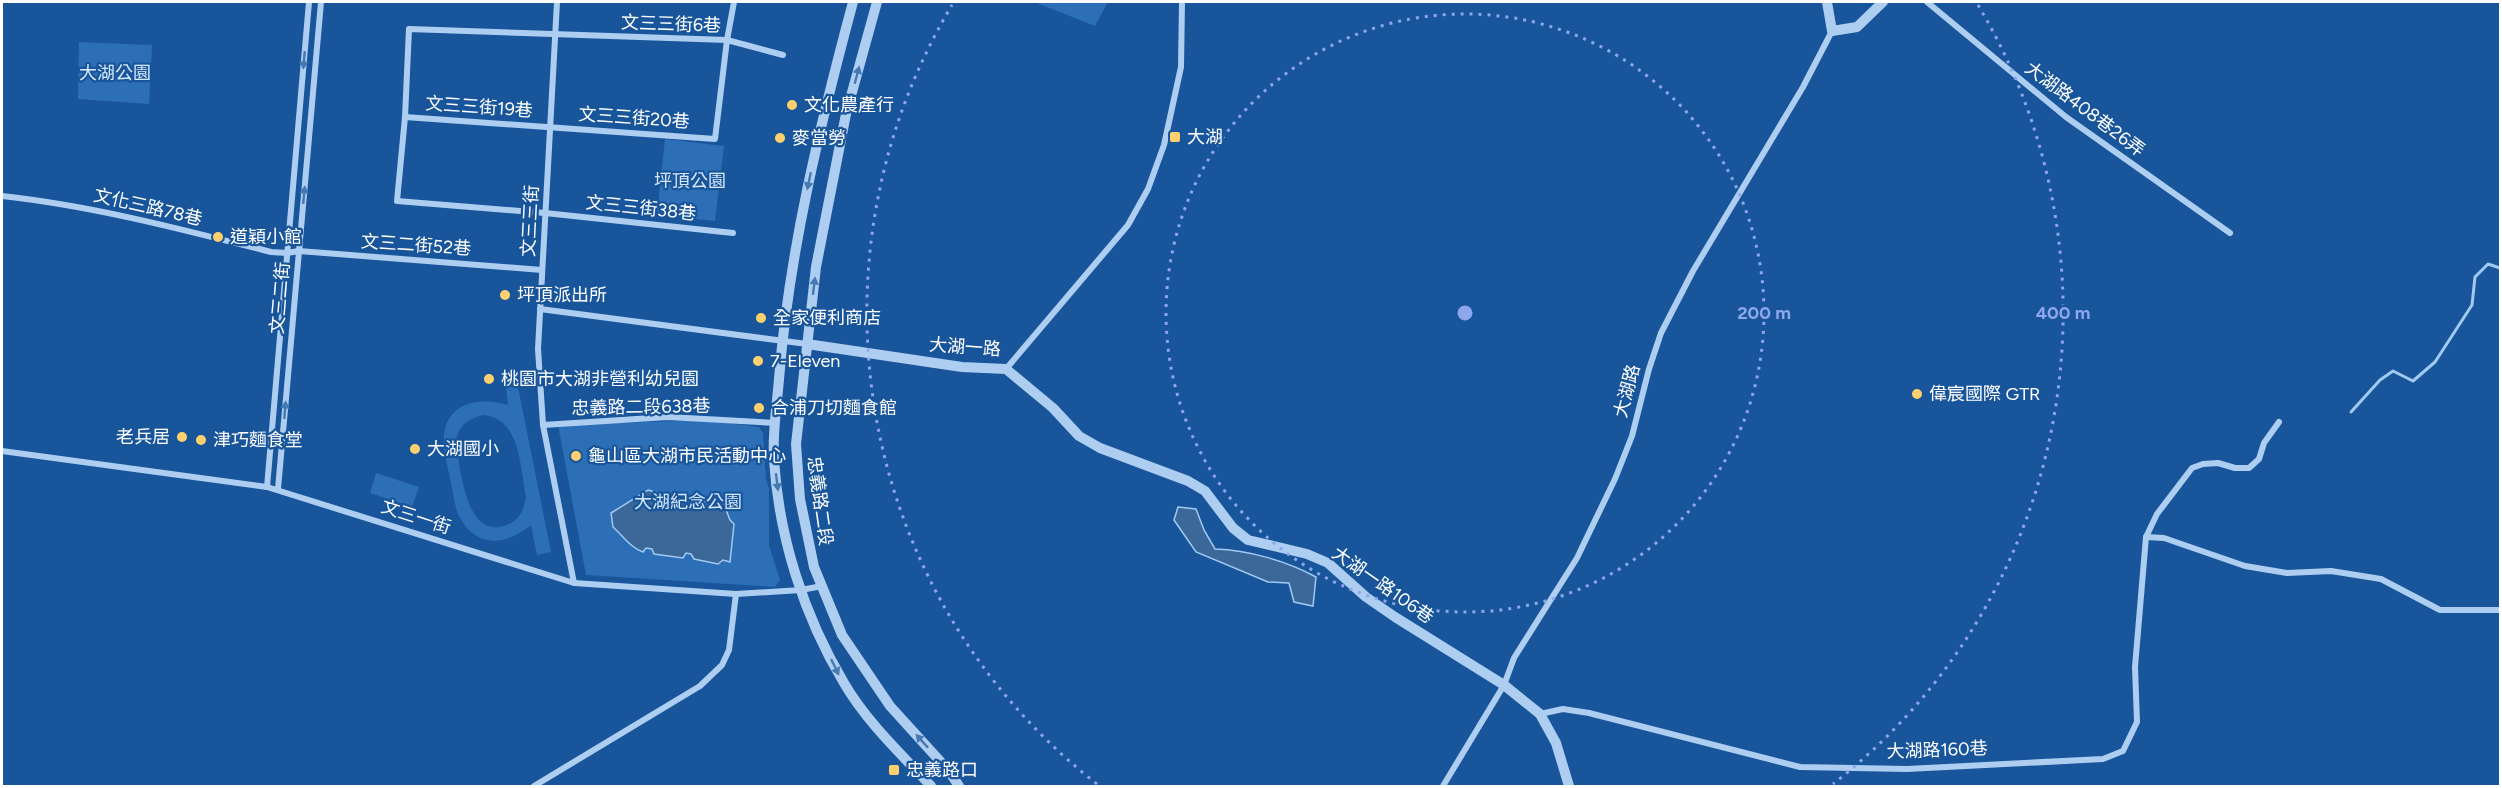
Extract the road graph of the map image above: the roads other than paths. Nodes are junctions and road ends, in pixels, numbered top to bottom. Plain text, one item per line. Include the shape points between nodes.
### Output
1 (309, 2) edge
2 (321, 2) edge
3 (557, 2) edge
4 (734, 2) edge
5 (853, 2) edge
6 (877, 2) edge
7 (1182, 2) edge
8 (1827, 2) edge
9 (1883, 2) edge
10 (1927, 2) edge
11 (1832, 31) junction
12 (556, 36) junction
13 (727, 40) junction
14 (783, 55) dead end
15 (405, 117) junction
16 (550, 126) junction
17 (2, 196) edge
18 (545, 213) junction
19 (2230, 232) dead end
20 (733, 233) dead end
21 (299, 251) junction
22 (287, 254) junction
23 (542, 270) junction
24 (540, 309) junction
25 (782, 340) junction
26 (807, 344) junction
27 (1006, 369) junction
28 (2279, 422) dead end
29 (776, 423) junction
30 (543, 424) junction
31 (2, 451) edge
32 (267, 487) junction
33 (278, 489) junction
34 (2146, 537) junction
35 (574, 583) junction
36 (822, 586) junction
37 (801, 590) junction
38 (736, 594) junction
39 (2500, 610) edge
40 (1504, 685) junction
41 (1540, 714) junction
42 (534, 786) edge
43 (931, 786) edge
44 (959, 786) edge
45 (1443, 786) edge
46 (1569, 786) edge

1 -> 22 street, 文三二街
21 -> 2 street, 文三二街
3 - 12 street, 文三三街
4 - 13 street
5 -> 25 street, 忠義路二段 via 823,115
26 -> 6 street, 忠義路二段 via 816,267 846,114
7 - 27 street, 大湖一路 via 1181,67 1164,145 1148,189 1128,225
8 - 11 street
9 - 11 street via 1857,27
10 - 19 street, 大湖路408巷26弄 via 2066,117
11 - 40 street, 大湖路 via 1661,333 1632,436 1615,480 1577,558 1514,658
12 - 13 street, 文三三街6巷
12 - 15 street, 文三三街6巷 via 409,29
12 - 16 street, 文三三街
13 - 14 street, 文三三街6巷
13 - 16 street, 文三三街20巷 via 716,139
15 - 16 street, 文三三街19巷
15 - 18 street, 文三三街38巷 via 397,201
16 - 18 street, 文三三街
17 - 22 street, 文化三路78巷 via 99,210
18 - 20 street, 文三三街38巷
18 - 23 street, 文三三街
21 - 22 street, 文三二街52巷
21 - 23 street, 文三二街52巷
33 -> 21 street, 文三二街
22 - 32 street, 文三二街
23 - 24 street, 文三三街
24 - 25 street, 大湖一路
24 - 30 street, 文三三街 via 538,349
25 - 26 street, 大湖一路
25 - 29 street, 忠義路二段
26 - 27 street, 大湖一路 via 962,367
26 - 36 street, 忠義路二段 via 796,444 800,499 814,567
27 - 40 street, 大湖一路106巷 via 1053,408 1078,436 1188,481 1205,492 1233,528 1248,540 1328,563 1366,597
28 - 34 street via 2264,443 2259,459 2249,468 2218,463 2192,468 2157,514
29 - 30 street, 忠義路二段638巷 via 668,417
29 -> 37 street, 忠義路二段 via 774,459 784,534
30 - 35 street, 文三三街
31 - 32 street, 文三一街
32 - 33 street, 文三一街
33 - 35 street, 文三一街
34 - 39 street via 2164,538 2245,566 2287,573 2331,571 2381,579 2439,610
34 - 41 street, 大湖路160巷 via 2135,667 2137,722 2123,751 2114,756 1907,769 1800,767 1589,714 1563,709
35 - 38 street, 文三一街
36 - 37 street, 文三一街
44 -> 36 street, 忠義路二段 via 890,706 842,635
37 - 38 street, 文三一街
37 -> 43 street, 忠義路二段 via 844,684
38 - 42 street via 729,650 722,665 700,686
40 - 41 street, 大湖一路106巷
40 - 45 street, 大湖路
41 - 46 street via 1556,743

